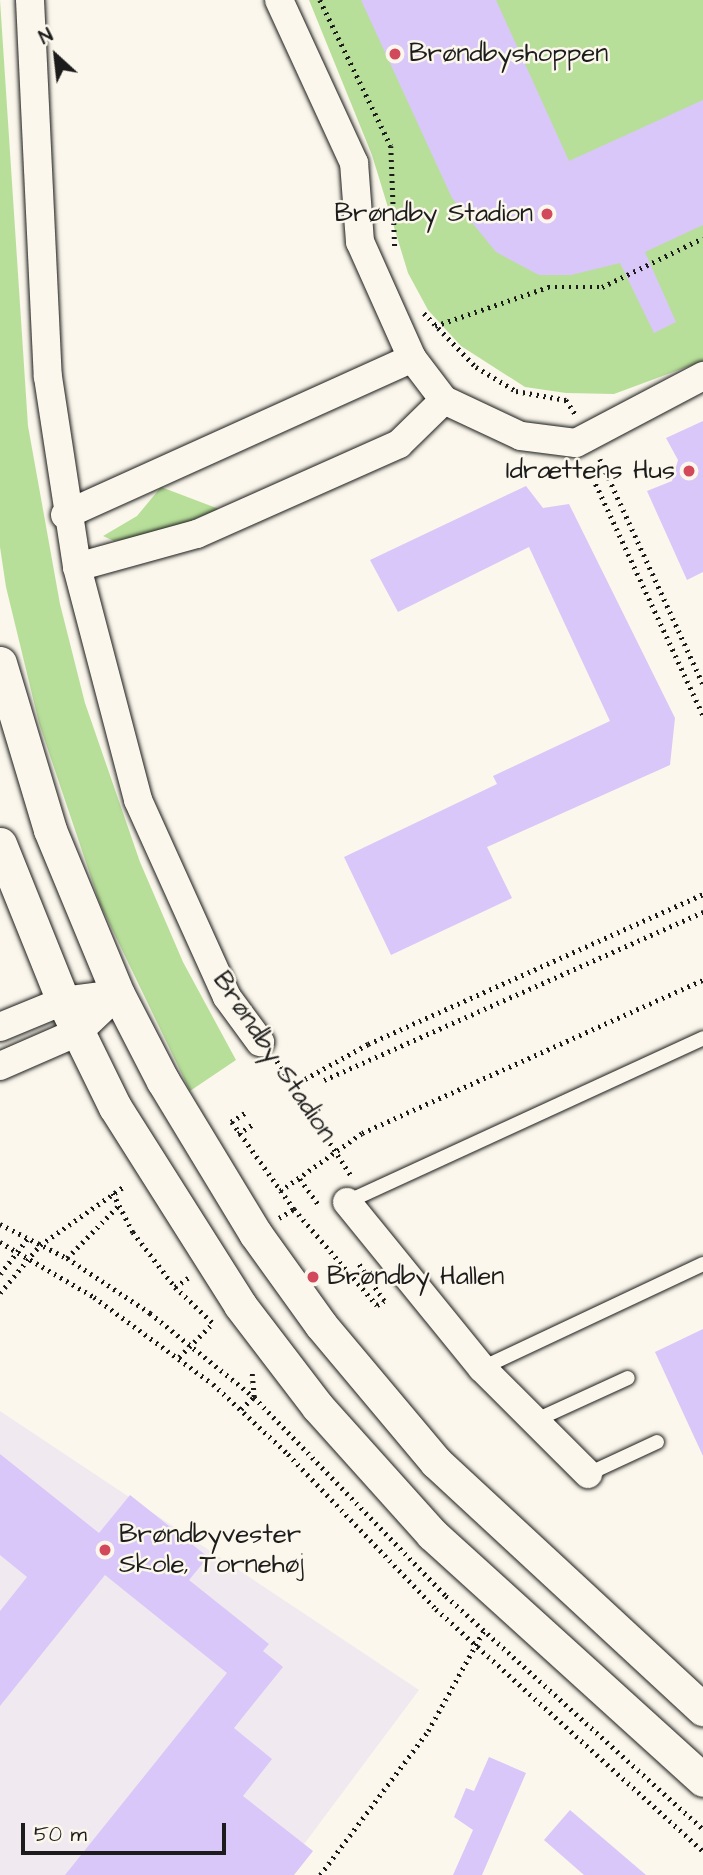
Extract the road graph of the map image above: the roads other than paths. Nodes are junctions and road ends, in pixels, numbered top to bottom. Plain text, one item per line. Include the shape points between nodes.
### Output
1 (30, 0) edge
2 (279, 0) edge
3 (412, 359) junction
4 (703, 376) edge
5 (444, 400) junction
6 (65, 515) junction
7 (77, 567) junction
8 (0, 663) edge
9 (0, 844) edge
10 (118, 994) junction
11 (63, 1001) junction
12 (0, 1027) edge
13 (78, 1032) junction
14 (703, 1038) edge
15 (260, 1042) road end
16 (0, 1066) edge
17 (335, 1207) joint
18 (703, 1264) edge
19 (482, 1368) junction
20 (628, 1378) dead end
21 (534, 1421) junction
22 (657, 1442) dead end
23 (589, 1474) joint
24 (703, 1709) edge
25 (703, 1780) edge

1 - 6 street, Brøndby Stadion via 42,301
2 - 3 street via 354,163 360,242 385,309
3 - 5 street
3 - 6 street
4 - 5 street via 583,440 521,436
5 - 7 street via 399,444 197,534
6 - 7 street, Brøndby Stadion
7 - 15 street, Brøndby Stadion via 138,800 227,997
8 - 10 street via 50,830
9 - 11 street
10 - 11 street
10 - 13 street
10 - 24 street via 221,1183 352,1364 471,1497
11 - 12 street
11 - 13 street
13 - 16 street
13 - 25 street via 142,1154 211,1264 318,1407 432,1534
14 - 17 lane
17 - 19 street
18 - 19 lane
19 - 21 street
20 - 21 lane
21 - 23 street
22 - 23 lane

